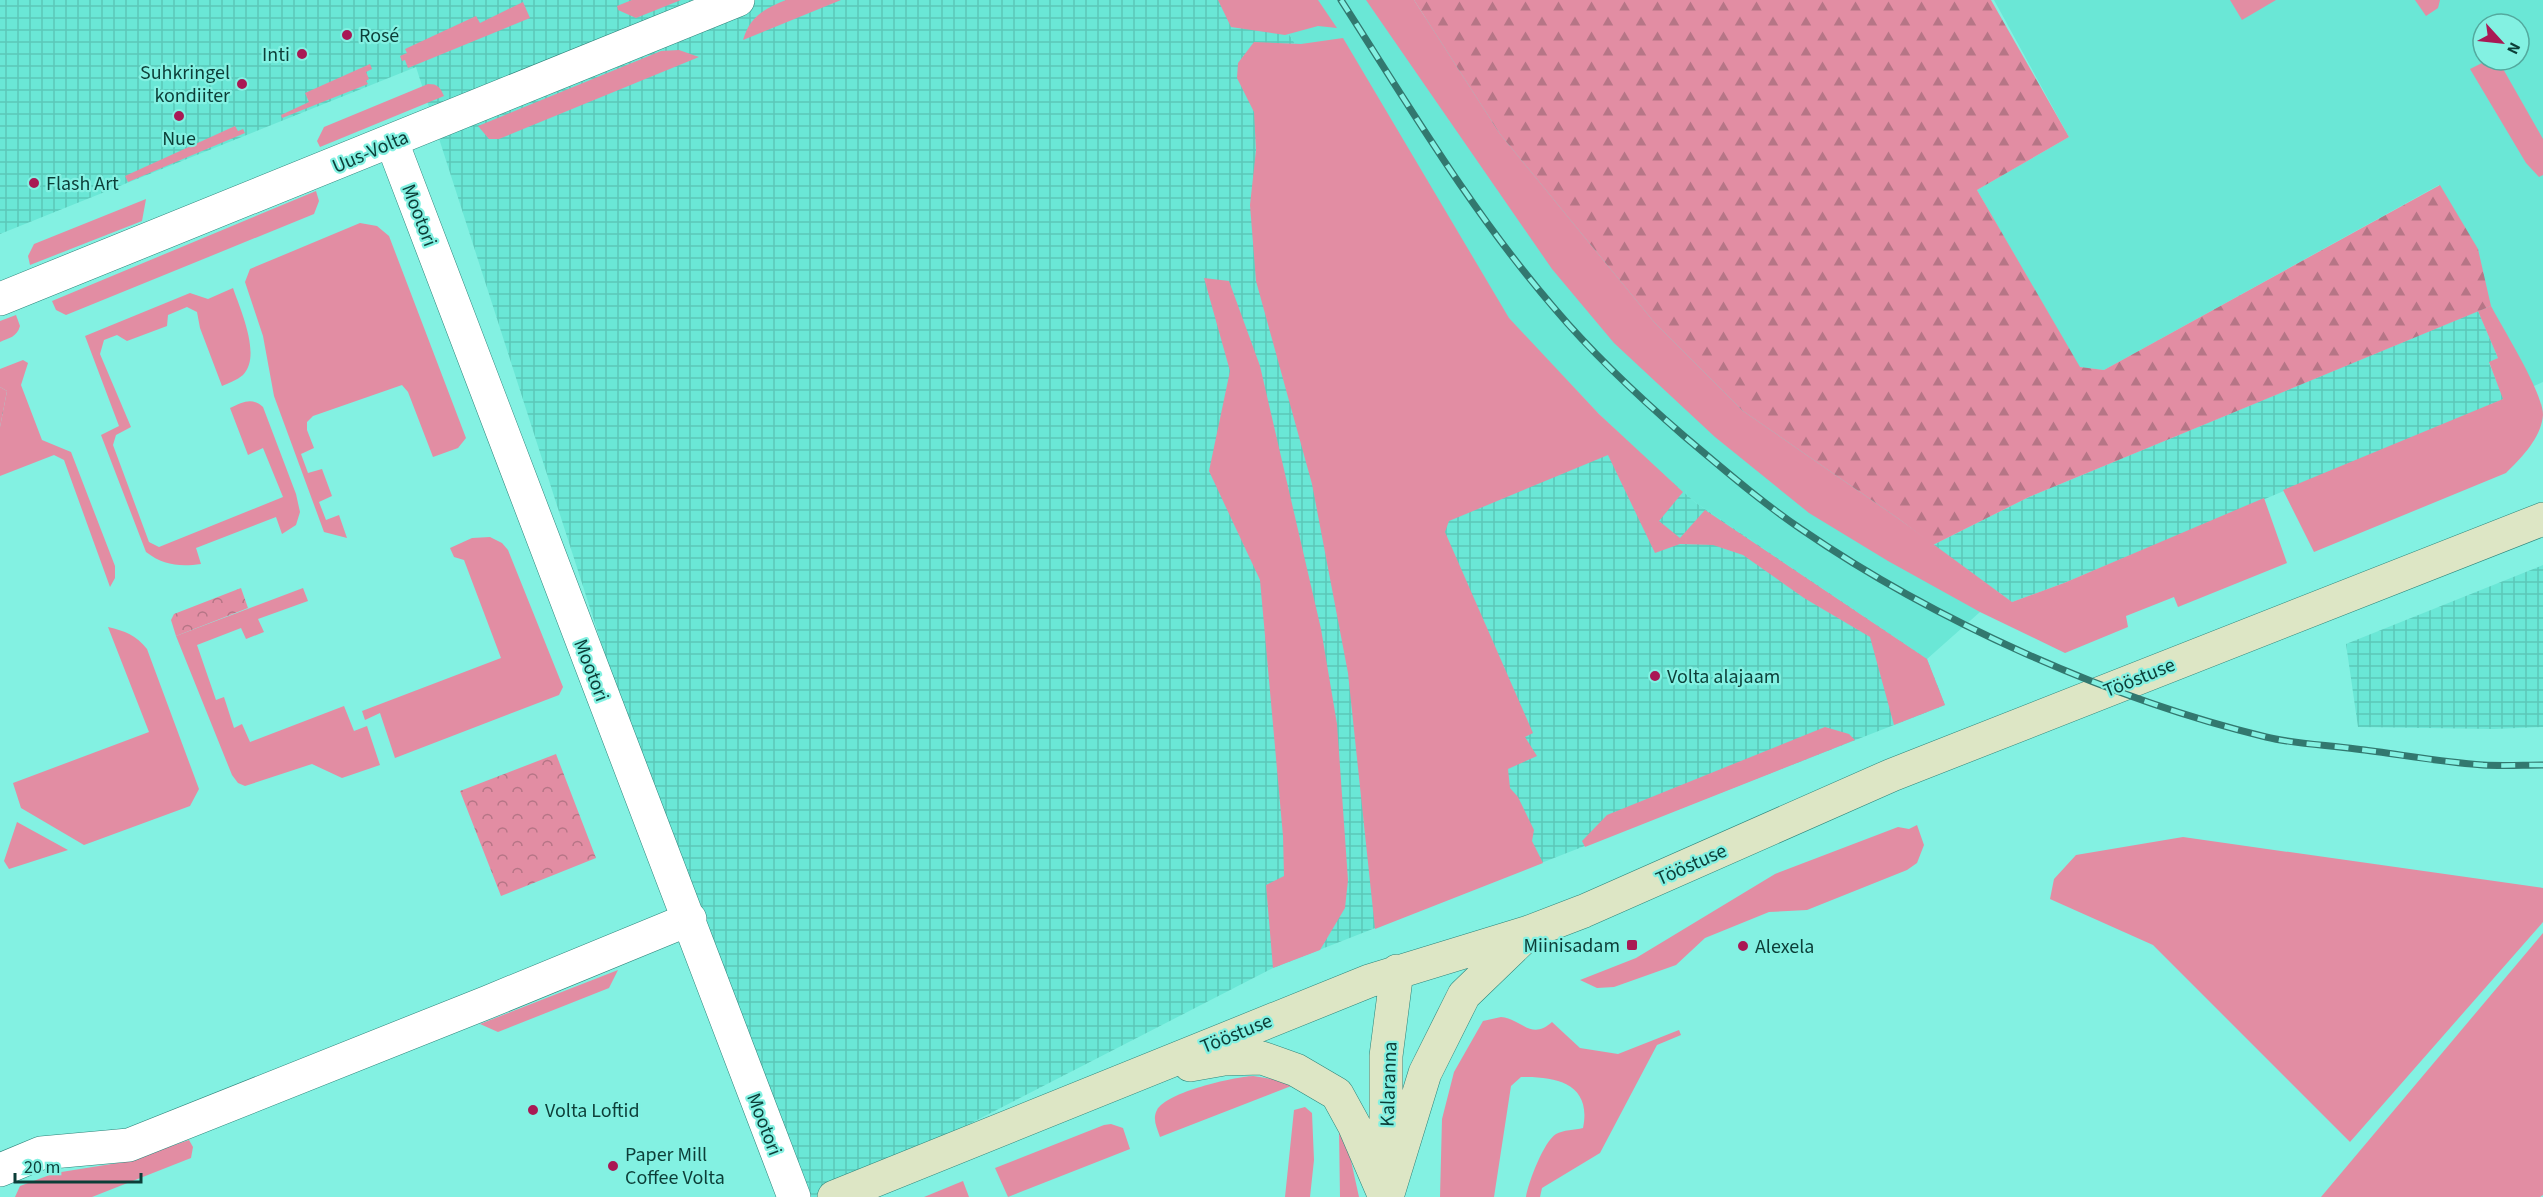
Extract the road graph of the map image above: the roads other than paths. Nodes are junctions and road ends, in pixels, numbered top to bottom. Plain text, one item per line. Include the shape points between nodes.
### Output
1 (738, 0) edge
2 (392, 142) junction
3 (0, 299) edge
4 (2543, 519) edge
5 (690, 919) junction
6 (1528, 932) junction
7 (1397, 971) junction
8 (1132, 1075) junction
9 (0, 1170) edge
10 (794, 1197) edge
11 (834, 1197) edge
12 (1386, 1197) edge

1 - 2 street, Uus-Volta
2 - 3 street, Uus-Volta
2 - 5 street, Mootori
4 - 6 street, Tööstuse via 1901,771
5 - 9 street via 129,1144 41,1153
5 - 10 street, Mootori
6 - 7 street, Tööstuse
6 - 12 street via 1464,995 1425,1073
7 - 8 street, Tööstuse
7 - 12 street, Kalaranna via 1386,1056
8 - 11 street, Tööstuse
8 - 12 street via 1224,1059 1262,1058 1296,1070 1337,1094

